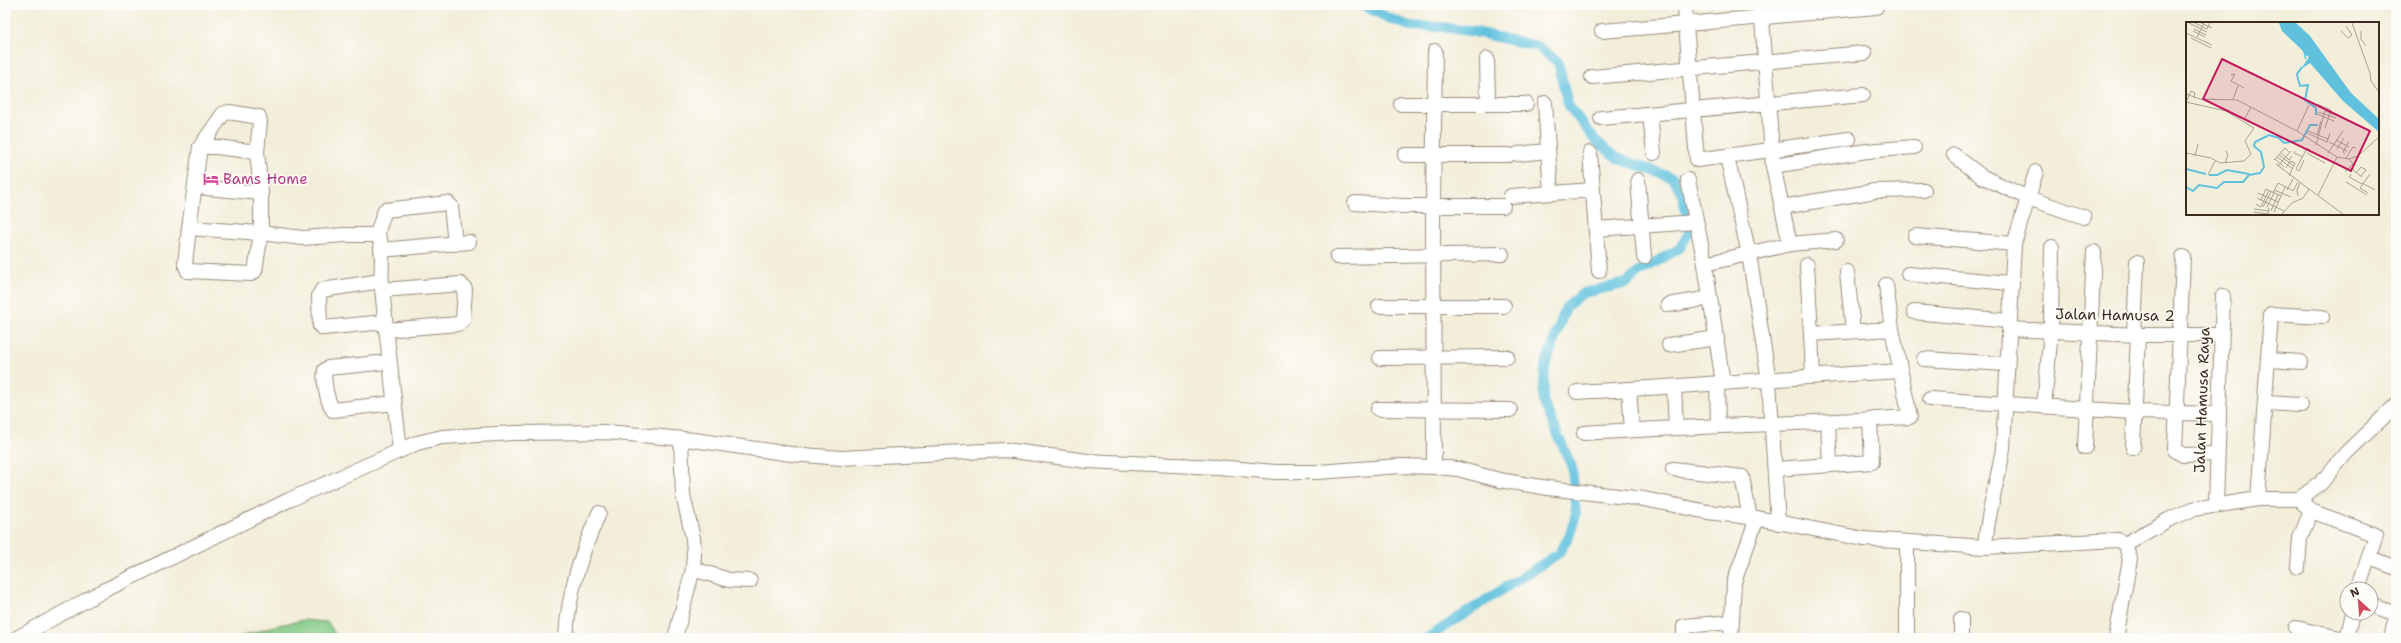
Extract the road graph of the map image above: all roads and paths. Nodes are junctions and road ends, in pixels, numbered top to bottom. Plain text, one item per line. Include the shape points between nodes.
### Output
1 (1684, 5) edge
2 (1876, 7) dead end
3 (1805, 9) edge
4 (1762, 11) edge
5 (1686, 24) junction
6 (1602, 31) dead end
7 (1435, 51) dead end
8 (1865, 53) dead end
9 (1487, 58) dead end
10 (1766, 62) junction
11 (1690, 68) junction
12 (1592, 77) dead end
13 (1863, 95) dead end
14 (1488, 103) junction
15 (1545, 103) dead end
16 (1401, 104) dead end
17 (1434, 104) junction
18 (1526, 104) dead end
19 (1769, 104) junction
20 (1693, 110) junction
21 (1650, 114) junction
22 (1601, 118) dead end
23 (1850, 139) dead end
24 (200, 147) junction
25 (1914, 147) dead end
26 (1548, 151) junction
27 (257, 152) junction
28 (1590, 153) dead end
29 (1654, 154) dead end
30 (1405, 155) dead end
31 (1434, 155) junction
32 (1954, 155) dead end
33 (1773, 158) junction
34 (1728, 162) junction
35 (2036, 172) dead end
36 (1638, 180) dead end
37 (1688, 180) dead end
38 (196, 187) junction
39 (1593, 190) junction
40 (1924, 190) dead end
41 (261, 193) junction
42 (1551, 193) junction
43 (2028, 198) junction
44 (1355, 203) dead end
45 (1432, 206) junction
46 (1782, 207) junction
47 (2084, 217) dead end
48 (1690, 222) junction
49 (1641, 226) junction
50 (189, 228) junction
51 (1596, 229) junction
52 (261, 233) junction
53 (376, 234) junction
54 (1916, 236) dead end
55 (1836, 240) dead end
56 (1790, 244) junction
57 (2014, 244) junction
58 (2052, 247) dead end
59 (381, 250) junction
60 (2094, 252) dead end
61 (1502, 254) dead end
62 (1749, 254) junction
63 (1434, 255) junction
64 (1338, 257) dead end
65 (1644, 257) dead end
66 (2183, 257) dead end
67 (2137, 262) dead end
68 (1705, 264) junction
69 (1807, 265) dead end
70 (1599, 271) dead end
71 (1847, 272) dead end
72 (1908, 274) dead end
73 (2010, 283) junction
74 (1886, 285) dead end
75 (382, 286) junction
76 (2223, 296) dead end
77 (1710, 298) junction
78 (1668, 304) dead end
79 (1380, 306) dead end
80 (1504, 306) dead end
81 (1434, 307) junction
82 (1914, 312) dead end
83 (2322, 317) dead end
84 (2009, 325) junction
85 (386, 326) junction
86 (1892, 329) junction
87 (1853, 331) junction
88 (2051, 331) junction
89 (2092, 332) junction
90 (2179, 333) junction
91 (1811, 334) junction
92 (2136, 334) junction
93 (2221, 335) junction
94 (1716, 338) junction
95 (1669, 346) dead end
96 (1506, 357) dead end
97 (1380, 358) dead end
98 (1434, 358) junction
99 (1924, 359) dead end
100 (2268, 360) junction
101 (388, 362) junction
102 (2301, 362) dead end
103 (2006, 364) junction
104 (1900, 371) junction
105 (1813, 376) junction
106 (1769, 381) junction
107 (1720, 384) junction
108 (1674, 387) junction
109 (1629, 389) junction
110 (1577, 392) dead end
111 (1930, 398) dead end
112 (394, 403) junction
113 (2265, 403) junction
114 (2005, 404) junction
115 (2301, 405) dead end
116 (2396, 405) edge
117 (2044, 406) junction
118 (2088, 408) junction
119 (1378, 409) dead end
120 (1434, 409) junction
121 (1510, 410) dead end
122 (2134, 412) junction
123 (2176, 413) junction
124 (2219, 414) junction
125 (1870, 420) junction
126 (1828, 422) junction
127 (1718, 425) junction
128 (1772, 425) junction
129 (1676, 428) junction
130 (1632, 430) junction
131 (1584, 433) dead end
132 (681, 439) junction
133 (2085, 447) dead end
134 (2133, 448) dead end
135 (400, 451) junction
136 (2218, 454) junction
137 (1830, 465) junction
138 (1434, 467) junction
139 (1776, 469) junction
140 (1673, 470) dead end
141 (2300, 499) junction
142 (2258, 500) junction
143 (2216, 505) junction
144 (2311, 511) junction
145 (599, 513) dead end
146 (1753, 518) junction
147 (1778, 523) junction
148 (1907, 543) junction
149 (2125, 544) junction
150 (1986, 547) junction
151 (2370, 558) junction
152 (2298, 567) dead end
153 (2396, 568) edge
154 (693, 570) junction
155 (750, 581) dead end
156 (2361, 581) edge
157 (2379, 608) edge
158 (2396, 614) edge
159 (2396, 618) edge
160 (1961, 619) dead end
161 (2351, 621) edge
162 (1731, 622) junction
163 (2296, 628) dead end
164 (18, 638) edge
165 (566, 638) edge
166 (675, 638) edge
167 (1684, 638) edge
168 (1731, 638) edge
169 (1907, 638) edge
170 (1961, 638) edge
171 (2116, 638) edge
172 (2340, 638) edge
173 (2347, 638) edge
174 (2391, 638) edge

1 - 5 street
2 - 3 street
3 - 4 street
4 - 5 street
4 - 10 street
5 - 6 street
5 - 11 street
7 - 17 street
8 - 10 street
9 - 14 street
10 - 11 street
10 - 19 street
11 - 12 street
11 - 20 street
13 - 19 street
14 - 17 street
14 - 18 street
15 - 26 street
16 - 17 street
17 - 31 street
19 - 20 street
19 - 33 street
20 - 21 street
20 - 34 street via 1697,160
21 - 22 street
21 - 29 street
23 - 33 street
24 - 27 street
24 - 27 street via 219,118 230,112 259,117
24 - 38 street
25 - 33 street
26 - 31 street
26 - 42 street
27 - 41 street
28 - 39 street
30 - 31 street
31 - 45 street
32 - 43 street via 1981,176
33 - 34 street
33 - 46 street
34 - 62 street
35 - 43 street
36 - 49 street
37 - 48 street
38 - 41 street
38 - 50 street
39 - 42 street
39 - 51 street
40 - 46 street via 1875,191
41 - 52 street
42 - 45 street via 1507,201
43 - 47 street
43 - 57 street
44 - 45 street
45 - 63 street
46 - 56 street
48 - 49 street
48 - 68 street
49 - 51 street
49 - 65 street
50 - 52 street
50 - 52 street via 185,264 190,272 253,273
51 - 70 street
52 - 53 street via 303,238
53 - 59 street via 380,239
53 - 59 street via 386,210 448,203 462,243
54 - 57 street
55 - 56 street
56 - 62 street
57 - 73 street
58 - 88 street
59 - 75 street
60 - 89 street
61 - 63 street
62 - 68 street
62 - 106 street
63 - 64 street
63 - 81 street
66 - 90 street
67 - 92 street
68 - 77 street
69 - 91 street
71 - 87 street
72 - 73 street
73 - 84 street
74 - 86 street
75 - 85 street
75 - 85 street via 322,290 319,297 320,326
75 - 85 street via 461,284 465,289 463,320 458,324
76 - 93 street, Jalan Hamusa Raya
77 - 78 street
77 - 94 street
79 - 81 street
80 - 81 street
81 - 98 street
82 - 84 street, Jalan Hamusa 2
83 - 100 street via 2271,314
84 - 88 street, Jalan Hamusa 2
84 - 103 street
85 - 101 street
86 - 87 street
86 - 104 street
87 - 91 street
88 - 89 street, Jalan Hamusa 2
88 - 117 street
89 - 92 street, Jalan Hamusa 2
89 - 118 street
90 - 92 street, Jalan Hamusa 2
90 - 93 street, Jalan Hamusa 2
90 - 123 street
91 - 105 street
92 - 122 street
93 - 124 street, Jalan Hamusa Raya
94 - 95 street
94 - 107 street
96 - 98 street
97 - 98 street
98 - 120 street
99 - 103 street
100 - 102 street
100 - 113 street
101 - 112 street
101 - 112 street via 328,368 324,375 333,410
103 - 114 street
104 - 105 street
104 - 125 street via 1910,417
105 - 106 street
106 - 107 street
106 - 128 street
107 - 108 street
107 - 127 street
108 - 109 street
108 - 129 street
109 - 110 street
109 - 130 street
111 - 114 street
112 - 135 street
113 - 115 street
113 - 142 street
114 - 117 street
114 - 150 street via 1999,476 1988,516
116 - 141 street via 2346,453 2321,483
117 - 118 street
118 - 122 street
118 - 133 street
119 - 120 street
120 - 121 street
120 - 138 street
122 - 123 street
122 - 134 street
123 - 124 street
123 - 136 street via 2177,452 2183,455
124 - 136 street, Jalan Hamusa Raya
125 - 126 street
125 - 137 street via 1872,462
126 - 128 street
126 - 137 street
127 - 128 street
127 - 129 street
128 - 139 street
129 - 130 street
130 - 131 street
132 - 135 street via 586,431 522,432 442,437 417,443
132 - 138 street via 841,458 1006,450 1094,462 1274,472 1318,472 1400,466
132 - 154 street via 683,495 693,538
135 - 164 street via 289,500 101,592
136 - 143 street, Jalan Hamusa Raya
137 - 139 street
138 - 146 street via 1589,494 1644,500
139 - 147 street
140 - 146 street via 1742,477
141 - 142 street
141 - 144 street
142 - 143 street
143 - 149 street via 2193,508
144 - 151 street via 2376,535
144 - 152 street via 2300,538
145 - 165 street via 575,571 569,600
146 - 147 street
146 - 162 street via 1734,582
147 - 148 street via 1864,540
148 - 150 street
148 - 169 street
149 - 150 street via 2107,539
149 - 171 street via 2130,559
151 - 153 street
151 - 156 street
154 - 155 street via 729,580
154 - 166 street
157 - 158 street
159 - 174 street
160 - 170 street
161 - 173 street
162 - 167 street via 1684,626
162 - 168 street
163 - 172 street

